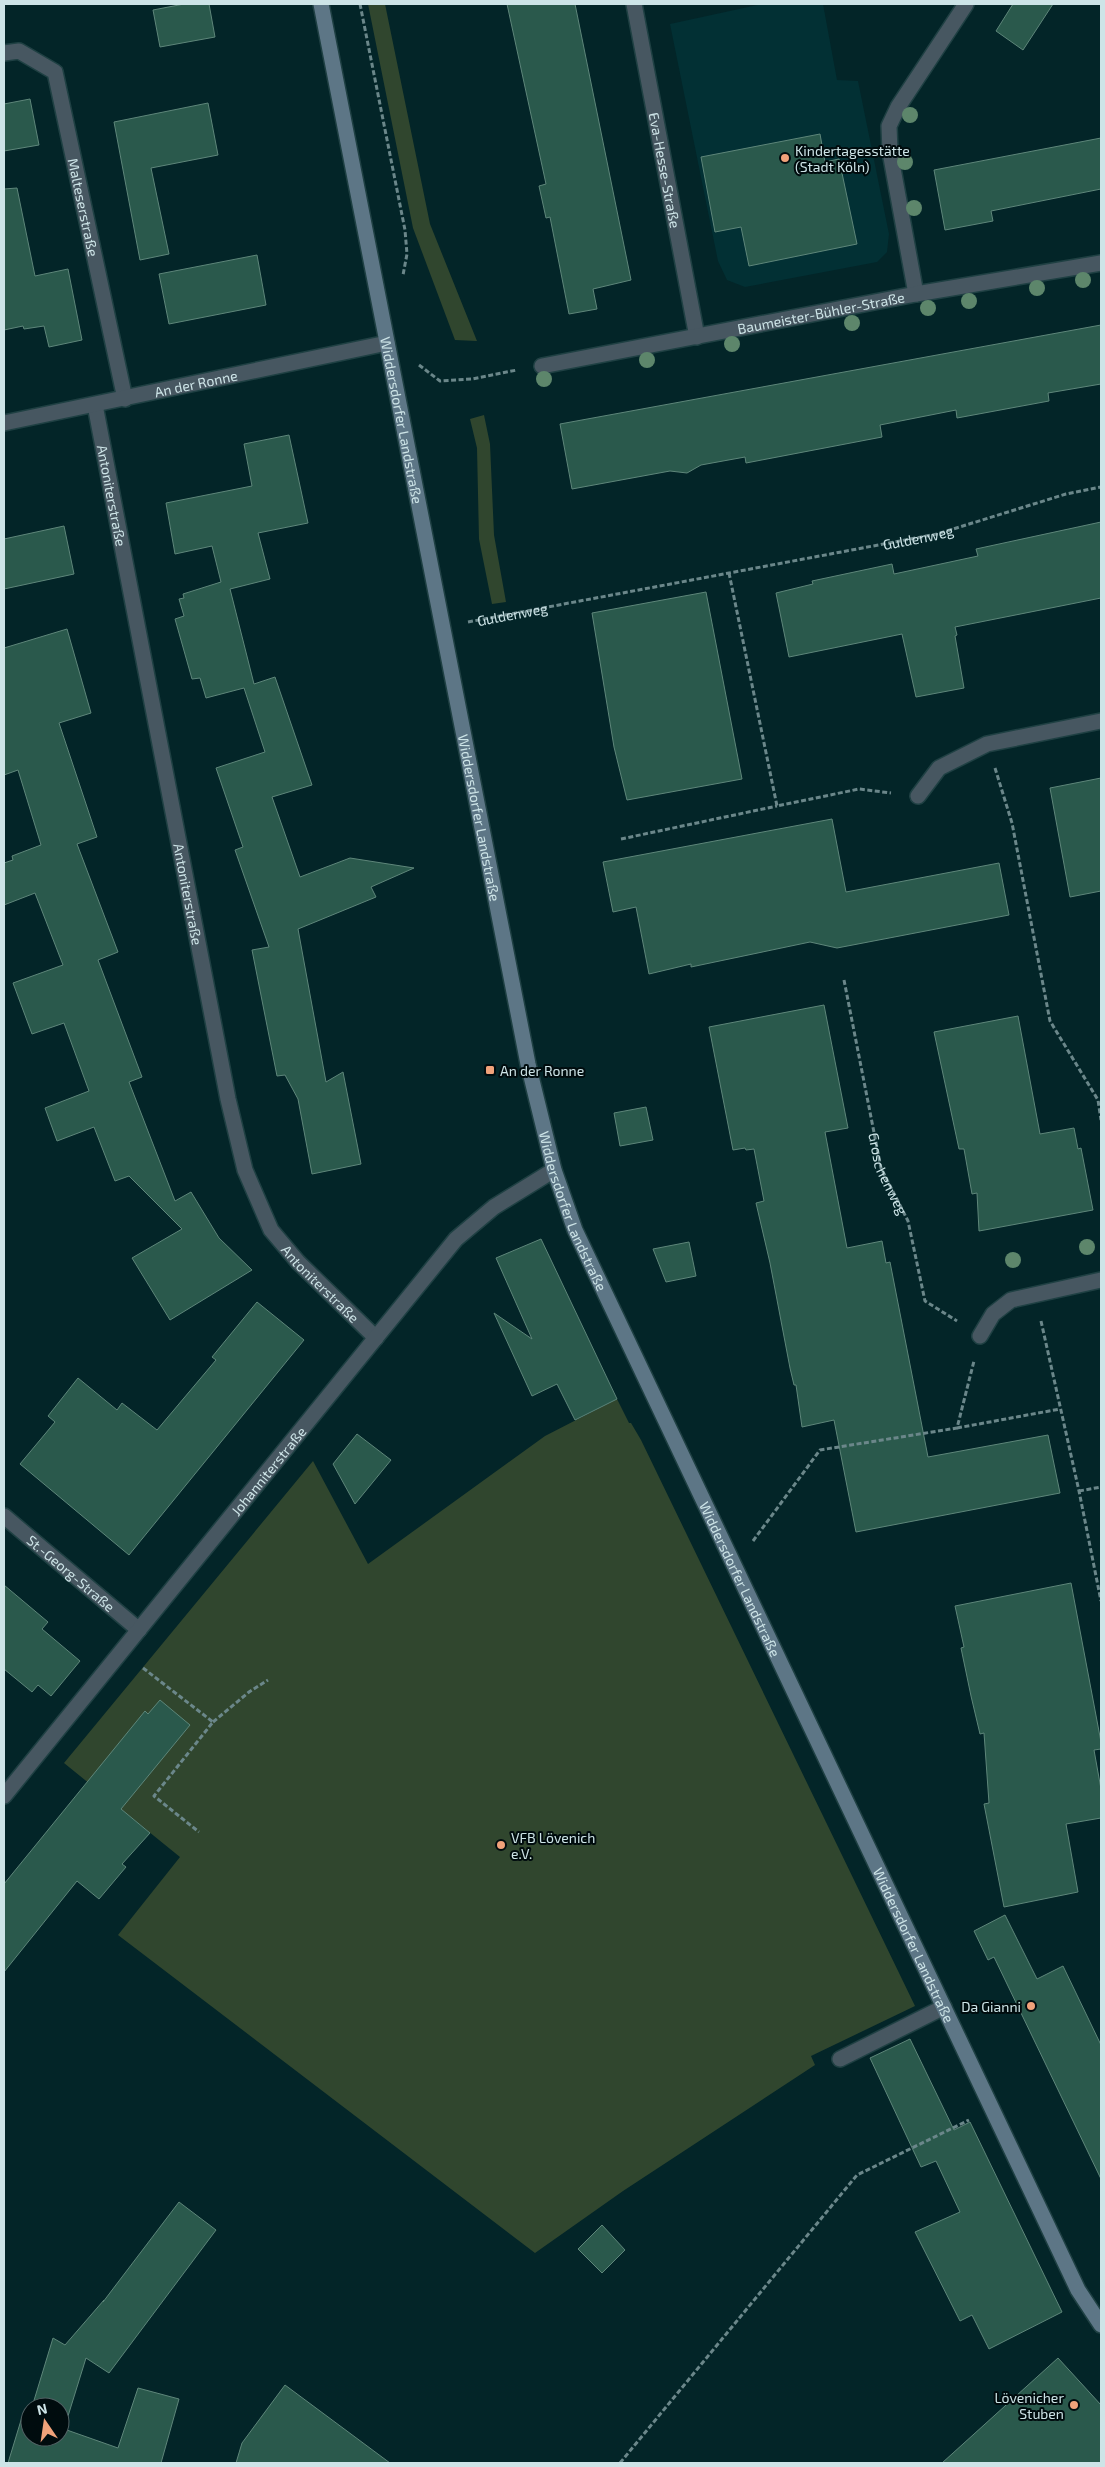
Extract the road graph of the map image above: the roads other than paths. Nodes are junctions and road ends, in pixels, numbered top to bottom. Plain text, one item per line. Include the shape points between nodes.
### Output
1 (321, 4) edge
2 (634, 4) edge
3 (966, 4) edge
4 (4, 53) edge
5 (1101, 263) edge
6 (916, 294) junction
7 (697, 336) junction
8 (388, 343) junction
9 (542, 366) road end
10 (125, 399) junction
11 (95, 405) junction
12 (4, 423) edge
13 (1101, 721) edge
14 (918, 796) road end
15 (554, 1170) junction
16 (1101, 1280) edge
17 (980, 1336) road end
18 (376, 1338) junction
19 (4, 1516) edge
20 (138, 1630) junction
21 (4, 1796) edge
22 (944, 2007) junction
23 (840, 2059) dead end
24 (1101, 2325) edge

1 - 8 street, Widdersdorfer Landstraße
2 - 7 street, Eva-Hesse-Straße
3 - 6 street via 898,107 889,126 890,152
4 - 10 street, Malteserstraße via 19,51 55,72
5 - 6 street, Baumeister-Bühler-Straße
6 - 7 street, Baumeister-Bühler-Straße
7 - 9 street, Baumeister-Bühler-Straße
8 - 10 street, An der Ronne
8 - 15 street, Widdersdorfer Landstraße via 528,1064
10 - 11 street, An der Ronne
11 - 12 street, An der Ronne
11 - 18 street, Antoniterstraße via 228,1099 245,1170 271,1230 298,1262
13 - 14 street via 987,744 939,768
15 - 18 street, Johanniterstraße via 494,1207 456,1239
15 - 22 street, Widdersdorfer Landstraße via 575,1230
16 - 17 street via 1011,1300 994,1314
18 - 20 street, Johanniterstraße
19 - 20 street, St.-Georg-Straße
20 - 21 street, Johanniterstraße
22 - 23 street
22 - 24 street, Widdersdorfer Landstraße via 1078,2290

